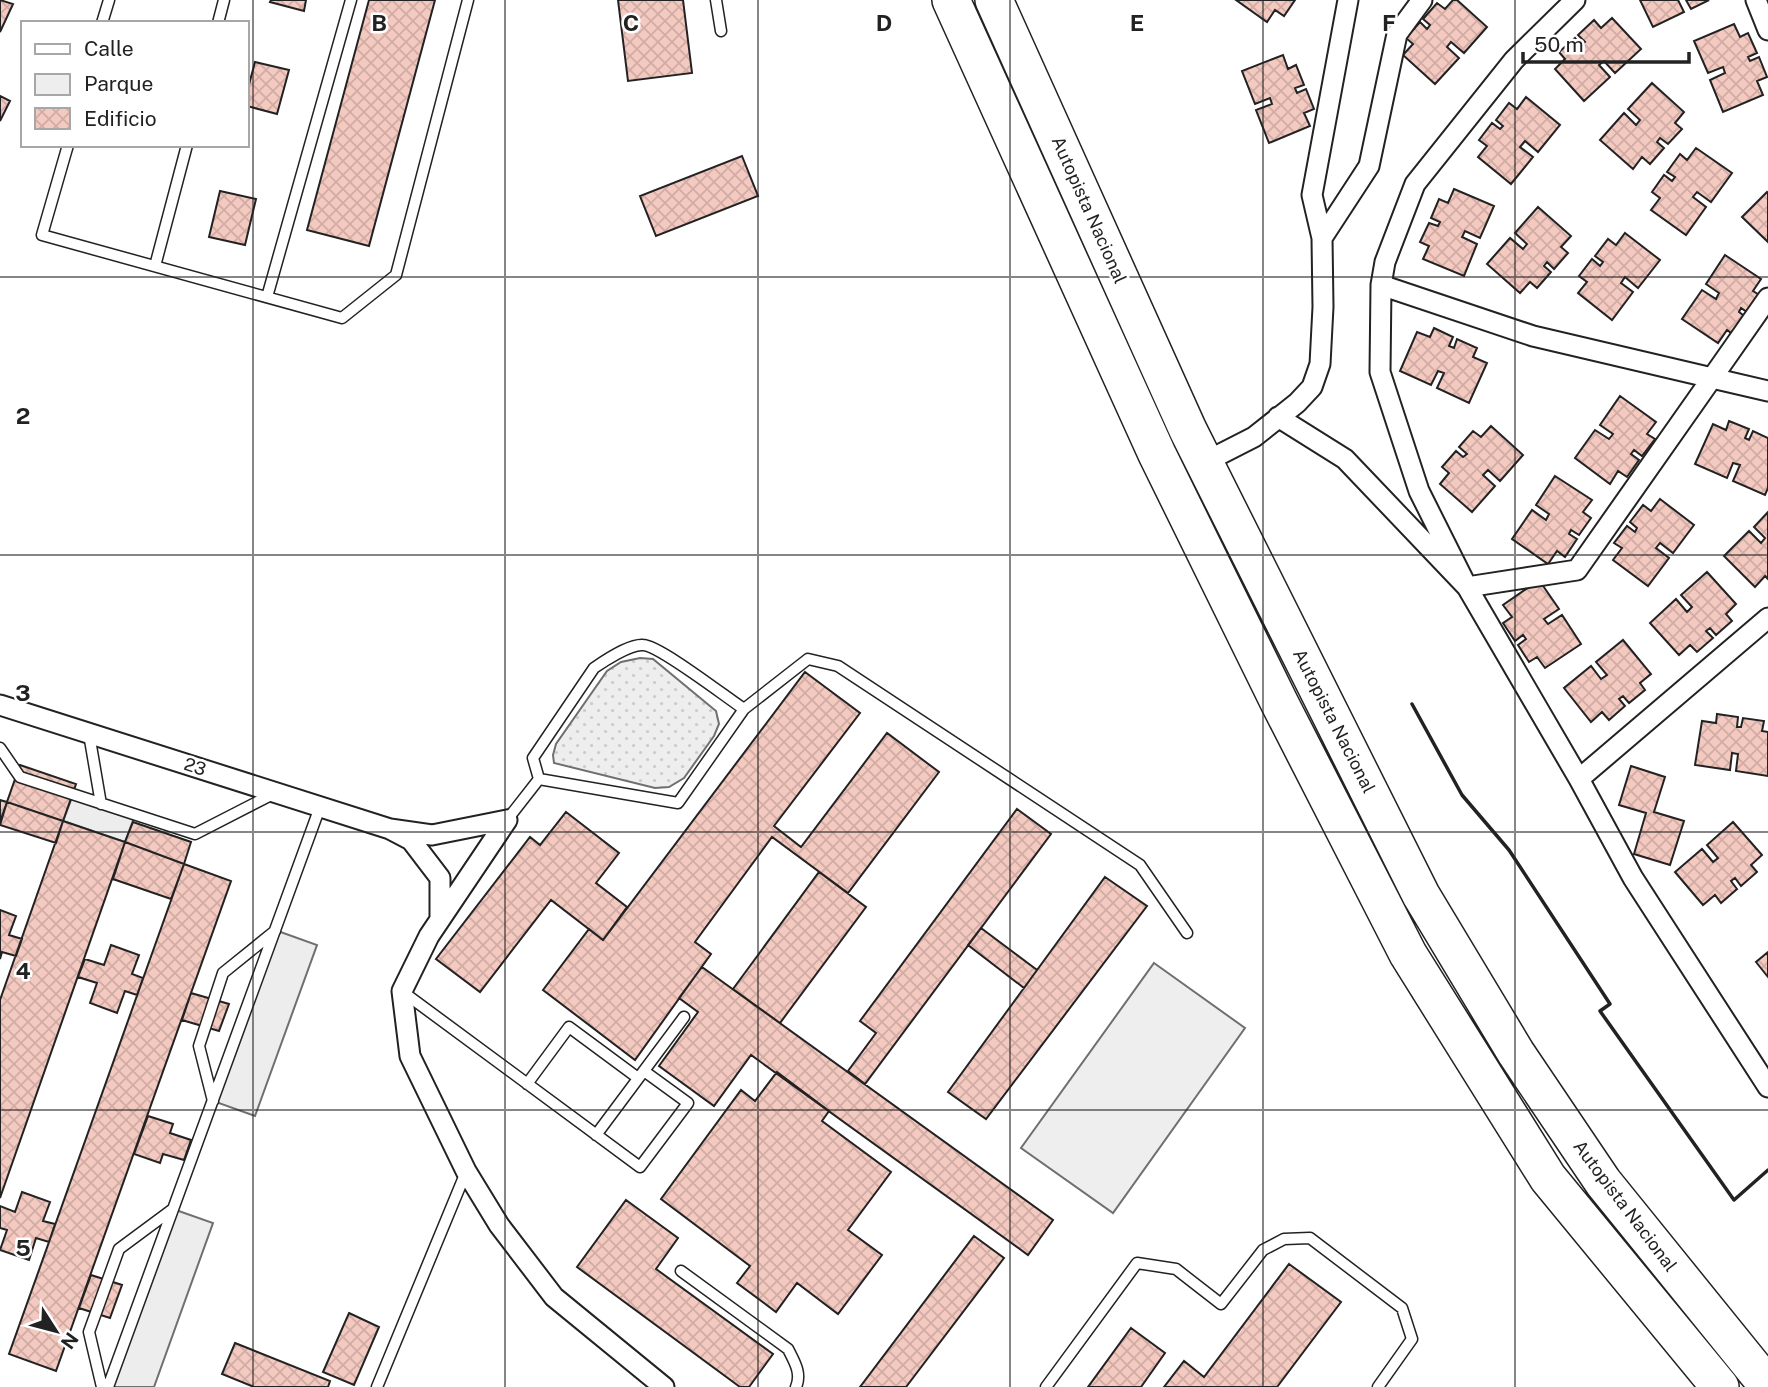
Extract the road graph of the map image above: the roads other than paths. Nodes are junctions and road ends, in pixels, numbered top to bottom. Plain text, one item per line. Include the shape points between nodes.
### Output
1 (109, 0) edge
2 (224, 0) edge
3 (351, 0) edge
4 (468, 0) edge
5 (716, 0) edge
6 (951, 0) edge
7 (994, 0) edge
8 (1348, 0) edge
9 (1422, 0) edge
10 (1575, 0) edge
11 (1756, 0) edge
12 (104, 21) edge
13 (219, 21) edge
14 (1768, 30) edge
15 (722, 31) dead end
16 (67, 147) edge
17 (186, 147) edge
18 (1322, 238) junction
19 (155, 266) junction
20 (1381, 285) junction
21 (267, 297) junction
22 (1768, 298) edge
23 (1712, 379) junction
24 (1768, 391) edge
25 (1278, 417) junction
26 (1205, 462) junction
27 (1467, 587) junction
28 (1768, 618) edge
29 (0, 705) edge
30 (744, 709) junction
31 (89, 733) junction
32 (0, 748) edge
33 (539, 779) junction
34 (1579, 779) junction
35 (276, 793) junction
36 (101, 804) junction
37 (320, 807) junction
38 (507, 820) junction
39 (390, 830) junction
40 (440, 919) junction
41 (275, 930) junction
42 (1187, 933) dead end
43 (402, 991) junction
44 (684, 1017) dead end
45 (641, 1075) junction
46 (527, 1084) junction
47 (1768, 1087) edge
48 (213, 1101) junction
49 (596, 1135) junction
50 (466, 1171) junction
51 (173, 1209) junction
52 (681, 1271) dead end
53 (1768, 1386) edge
54 (102, 1387) edge
55 (108, 1387) edge
56 (377, 1387) edge
57 (664, 1387) edge
58 (796, 1387) edge
59 (1046, 1387) edge
60 (1378, 1387) edge
61 (1720, 1387) edge

1 - 12 lane
2 - 13 lane
3 - 21 lane
4 - 21 lane via 396,275 342,318
5 - 15 lane
6 - 61 highway via 1157,454 1408,954 1548,1178
7 - 26 highway, Autopista Nacional
8 - 18 street via 1312,195
9 - 18 street via 1397,34 1369,166
10 - 20 street via 1514,60 1415,184 1385,262
11 - 14 street
16 - 19 lane via 42,235
17 - 19 lane
18 - 25 street via 1320,364 1312,387
19 - 21 lane
20 - 23 street via 1533,336
20 - 27 street via 1380,372 1419,491
22 - 23 street
23 - 24 street
23 - 27 street via 1577,570
25 - 26 street via 1254,437
25 - 27 street via 1345,459
26 - 53 highway, Autopista Nacional via 1421,895 1516,1054 1603,1182
27 - 34 street
28 - 34 street
29 - 31 street, 23
30 - 33 lane via 678,803
30 - 33 lane via 659,650 643,645 626,650 594,668 533,758
30 - 42 lane via 808,659 838,666 1140,865
31 - 35 street, 23
31 - 36 lane
32 - 36 lane via 20,777
33 - 38 lane
34 - 47 street via 1633,878
35 - 36 lane via 195,834
35 - 37 street, 23
37 - 39 street, 23
37 - 41 lane
38 - 39 street, 23 via 432,835
38 - 40 street
39 - 40 street, 23 via 411,840 440,878
40 - 43 street
41 - 48 lane
41 - 48 lane via 223,973 199,1046
43 - 46 lane
43 - 50 street via 410,1056
44 - 45 lane
45 - 46 lane via 569,1027
45 - 49 lane
45 - 49 lane via 688,1103 640,1167
46 - 49 lane
48 - 51 lane
50 - 56 lane
50 - 57 street via 499,1225 554,1297
51 - 54 lane via 119,1249 89,1332
51 - 55 lane
52 - 58 lane via 788,1349 796,1365
59 - 60 lane via 1137,1263 1176,1269 1221,1304 1263,1250 1284,1239 1310,1238 1402,1308 1412,1339

